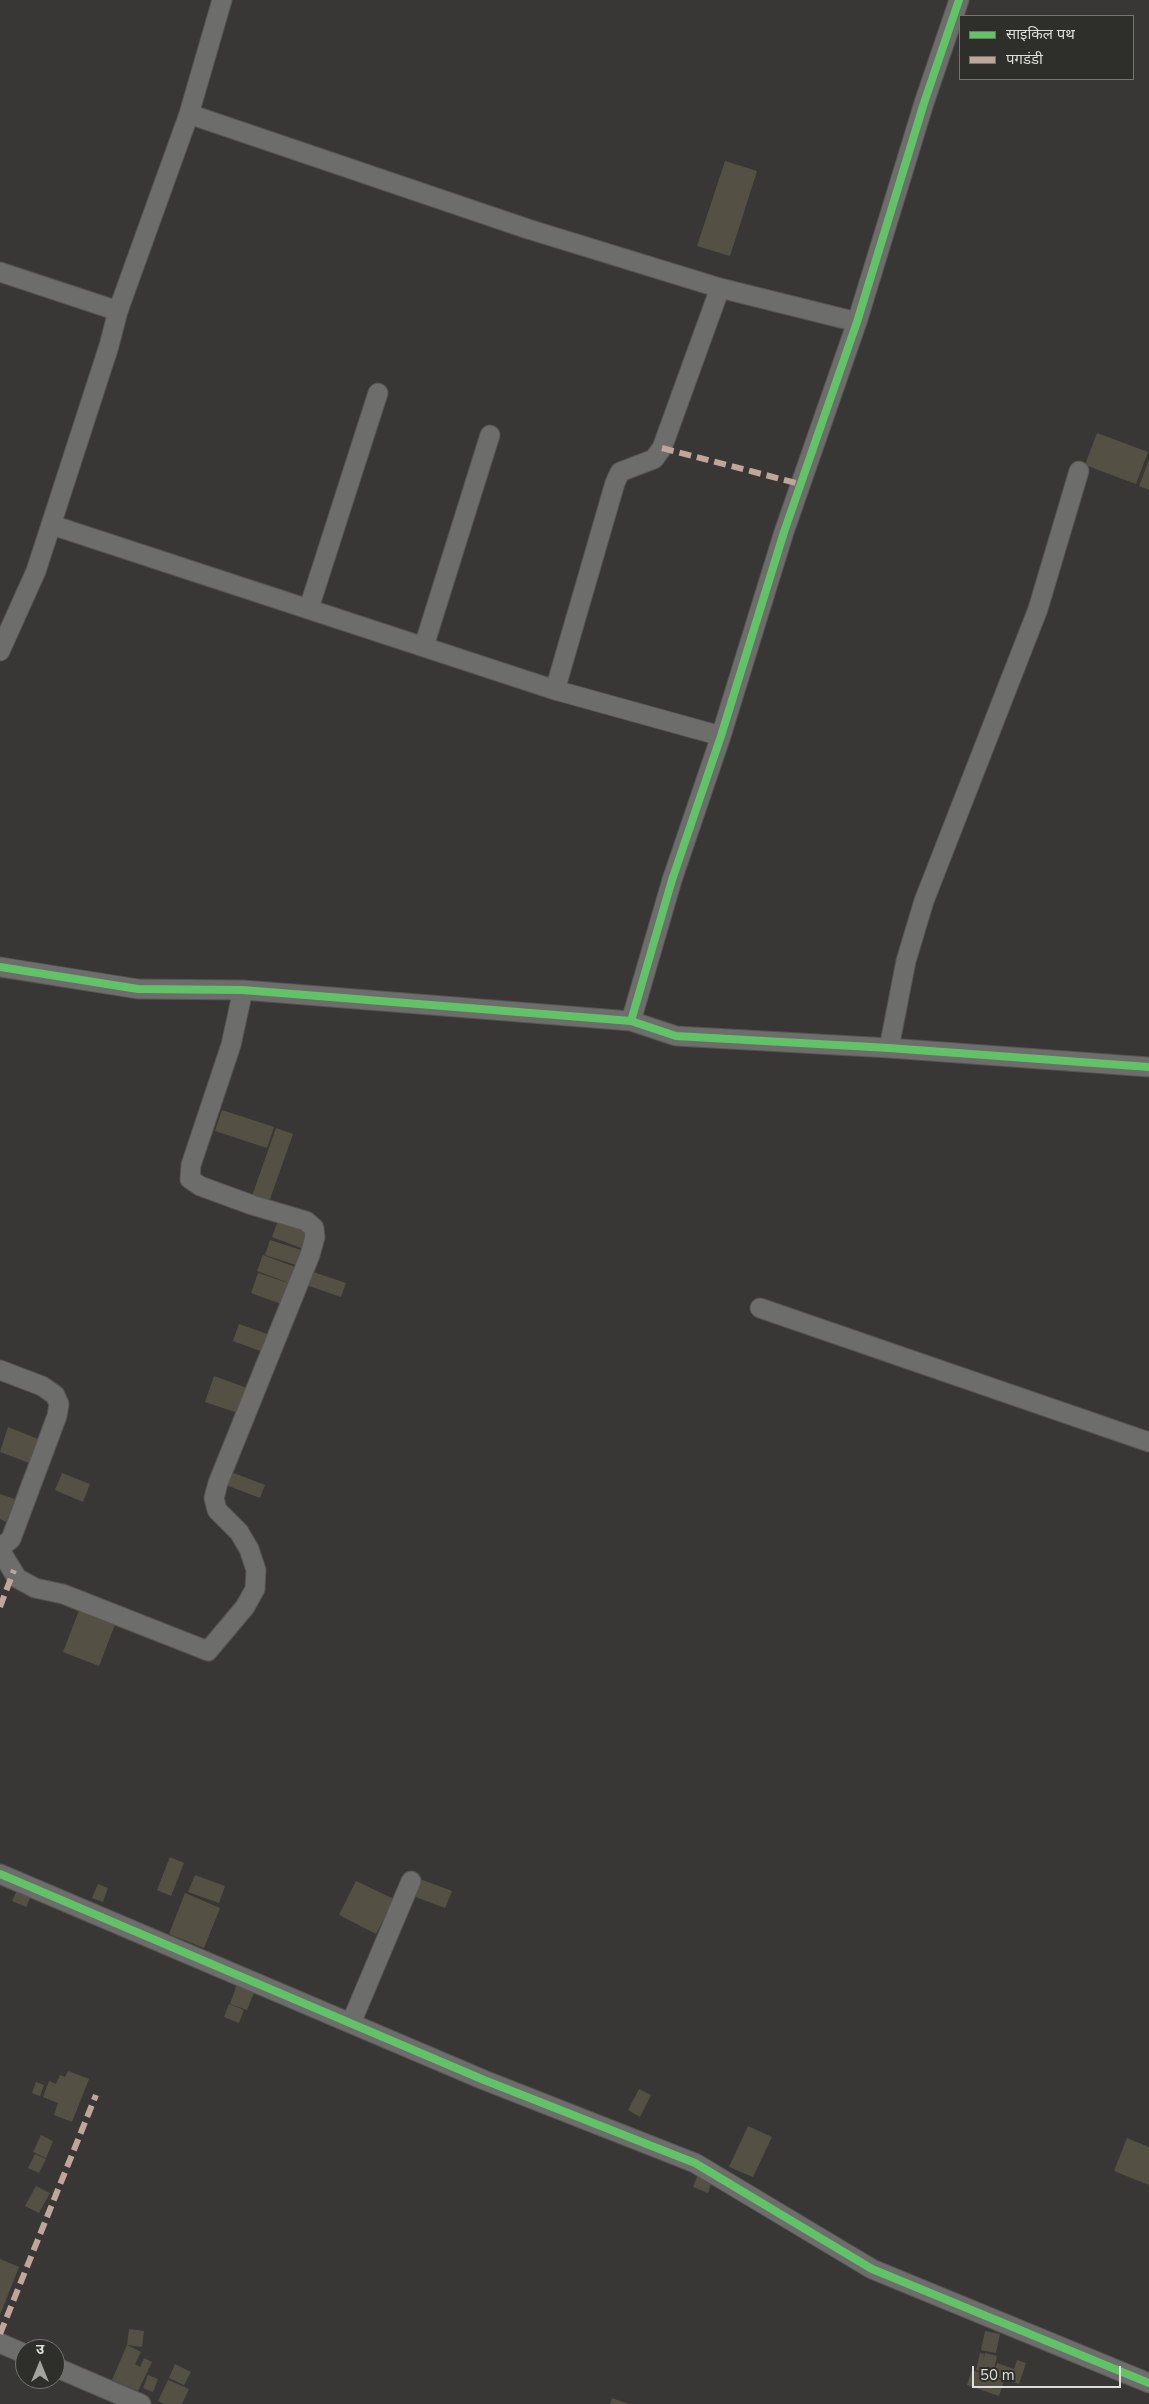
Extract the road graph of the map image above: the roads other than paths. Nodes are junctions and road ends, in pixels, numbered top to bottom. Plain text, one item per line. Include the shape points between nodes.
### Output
1 (222, 0) edge
2 (959, 0) edge
3 (189, 114) junction
4 (0, 272) edge
5 (720, 288) junction
6 (118, 311) junction
7 (857, 322) junction
8 (378, 393) dead end
9 (490, 435) dead end
10 (1079, 471) dead end
11 (52, 525) junction
12 (309, 608) junction
13 (424, 646) junction
14 (0, 651) edge
15 (555, 690) junction
16 (721, 736) junction
17 (0, 967) edge
18 (243, 990) junction
19 (631, 1021) junction
20 (889, 1048) junction
21 (1149, 1067) edge
22 (760, 1308) dead end
23 (0, 1370) edge
24 (1149, 1442) edge
25 (0, 1549) edge
26 (0, 1874) edge
27 (411, 1881) dead end
28 (351, 2023) junction
29 (0, 2343) edge
30 (15, 2350) edge
31 (65, 2371) edge
32 (1149, 2383) edge
33 (141, 2404) edge

1 - 3 street
2 - 7 street
3 - 5 street via 510,223
3 - 6 street
4 - 6 street
5 - 7 street
5 - 15 street via 662,448 654,458 620,472 615,483
6 - 11 street
7 - 16 street via 784,532
8 - 12 street
9 - 13 street
10 - 20 street via 1038,609 921,910 906,961
11 - 12 street
11 - 14 street via 36,571
12 - 13 street
13 - 15 street
15 - 16 street
16 - 19 street via 672,880
17 - 18 street via 138,989
18 - 19 street
18 - 25 street via 231,1045 191,1165 190,1179 200,1186 252,1205 306,1221 314,1228 315,1237 214,1498 217,1510 239,1532 249,1549 256,1570 255,1589 208,1651 63,1594 35,1588 17,1578
19 - 20 street via 676,1036
20 - 21 street
22 - 24 street
23 - 25 street via 42,1386 54,1394 59,1404 11,1539
26 - 28 street
27 - 28 street
28 - 32 street via 484,2080 696,2163 872,2269
29 - 30 street
31 - 33 street

